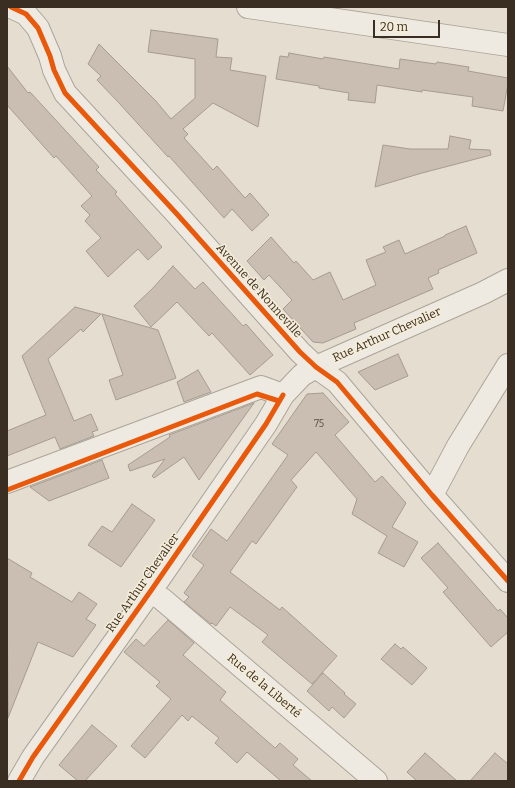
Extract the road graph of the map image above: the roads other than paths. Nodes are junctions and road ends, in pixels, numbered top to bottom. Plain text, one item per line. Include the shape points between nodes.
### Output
1 (248, 7) edge
2 (22, 9) edge
3 (508, 45) edge
4 (508, 280) edge
5 (508, 365) edge
6 (316, 367) junction
7 (283, 395) junction
8 (7, 482) edge
9 (432, 494) junction
10 (508, 582) edge
11 (150, 592) junction
12 (19, 781) edge
13 (376, 781) edge

1 - 3 street
2 - 6 street, Avenue de Nonneville via 38,28 65,93
4 - 6 street, Rue Arthur Chevalier
5 - 9 street
6 - 7 street, Rue Arthur Chevalier via 302,375
6 - 9 street, Avenue de Nonneville via 338,382
7 - 8 street via 260,387
7 - 11 street, Rue Arthur Chevalier via 266,424
9 - 10 street, Avenue de Nonneville
11 - 12 street, Rue Arthur Chevalier via 33,757
11 - 13 street, Rue de la Liberté via 162,599

